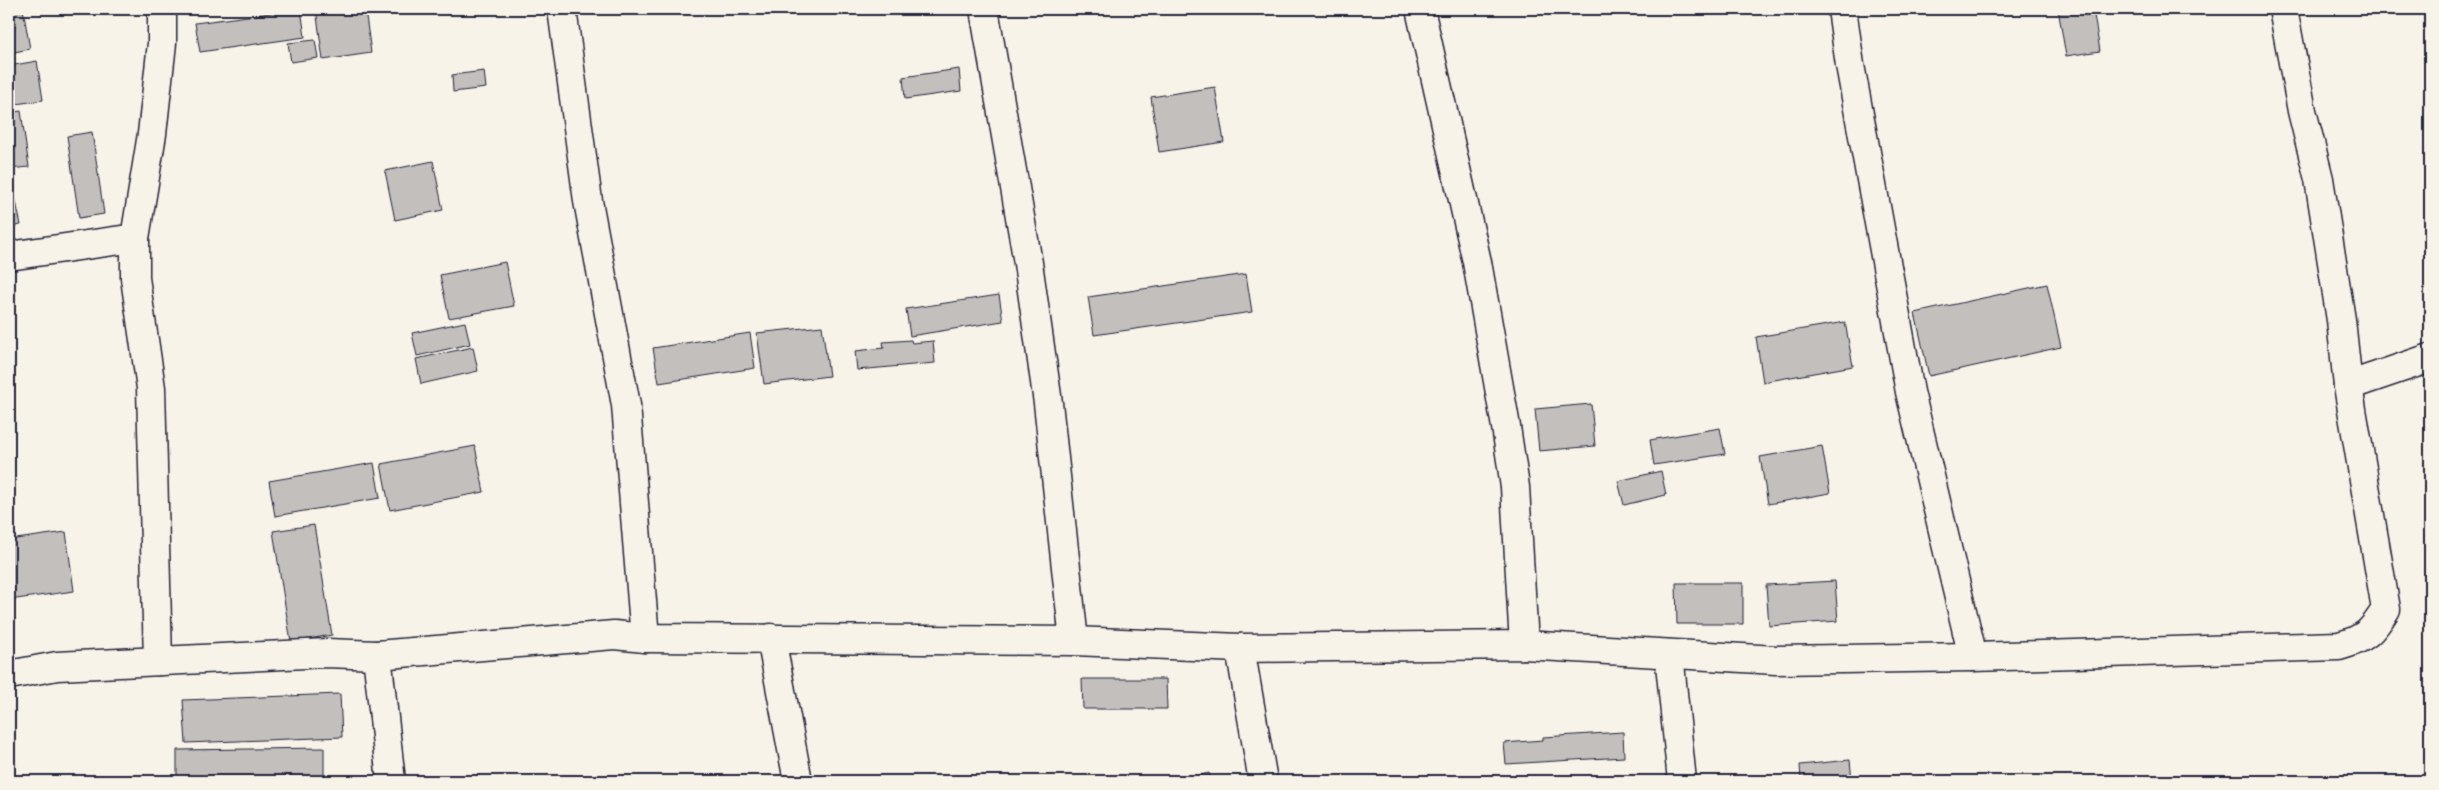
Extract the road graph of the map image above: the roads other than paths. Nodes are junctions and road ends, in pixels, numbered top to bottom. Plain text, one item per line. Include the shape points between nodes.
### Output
1 (162, 9) edge
2 (562, 9) edge
3 (984, 9) edge
4 (1420, 9) edge
5 (1842, 9) edge
6 (2283, 9) edge
7 (135, 238) junction
8 (9, 256) edge
9 (2430, 358) edge
10 (2348, 386) junction
11 (645, 638) junction
12 (771, 638) junction
13 (1074, 641) junction
14 (1524, 645) junction
15 (1240, 648) junction
16 (1669, 654) junction
17 (377, 655) junction
18 (1973, 657) junction
19 (158, 661) junction
20 (9, 674) edge
21 (391, 781) edge
22 (798, 781) edge
23 (1263, 781) edge
24 (1682, 781) edge

1 - 7 street via 162,43 153,125
2 - 11 street via 588,201 626,405
3 - 13 street via 1028,263 1048,403
4 - 14 street via 1476,262 1506,427 1515,487
5 - 18 street via 1910,392
6 - 10 street via 2302,111 2319,179
7 - 8 street
7 - 19 street via 135,278 151,388
9 - 10 street
10 - 18 street via 2386,609 2376,625 2358,641 2339,646
11 - 12 street
11 - 17 street via 614,635
12 - 13 street
12 - 22 street
13 - 15 street
14 - 15 street
14 - 16 street
15 - 23 street
16 - 18 street via 1776,660
16 - 24 street
17 - 19 street via 327,653
17 - 21 street
19 - 20 street via 57,666

